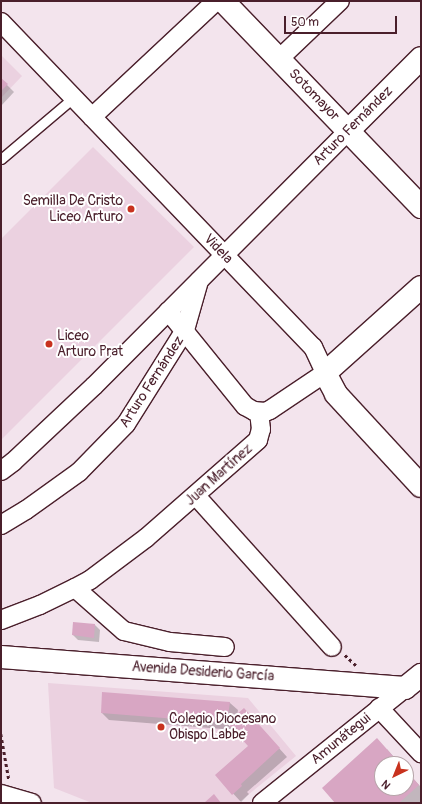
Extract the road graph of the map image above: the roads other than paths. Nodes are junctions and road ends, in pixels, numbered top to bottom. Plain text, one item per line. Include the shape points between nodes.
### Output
1 (216, 1) edge
2 (223, 1) edge
3 (340, 1) edge
4 (1, 22) edge
5 (421, 58) edge
6 (279, 59) junction
7 (73, 98) junction
8 (92, 117) junction
9 (348, 131) junction
10 (1, 159) edge
11 (419, 202) edge
12 (224, 255) junction
13 (200, 279) junction
14 (421, 287) edge
15 (168, 311) junction
16 (185, 330) junction
17 (325, 373) junction
18 (259, 413) junction
19 (1, 471) edge
20 (421, 486) edge
21 (196, 496) junction
22 (1, 524) edge
23 (75, 588) junction
24 (1, 620) edge
25 (225, 647) dead end
26 (332, 647) dead end
27 (1, 657) edge
28 (413, 681) edge
29 (379, 708) junction
30 (421, 753) edge
31 (5, 793) edge
32 (32, 803) edge
33 (262, 803) edge

1 - 8 street
2 - 6 street, Sotomayor
3 - 6 street
4 - 7 street, Videla
5 - 9 street, Arturo Fernández
6 - 9 street, Sotomayor
7 - 8 street, Videla
7 - 10 lane
8 - 12 street, Videla
9 - 11 street, Sotomayor
9 - 12 street, Arturo Fernández
12 - 13 street, Arturo Fernández
12 - 17 street, Videla via 313,347
13 - 15 street, Arturo Fernández
13 - 16 street, Arturo Fernández
14 - 17 street
15 - 16 street
15 - 19 street, Arturo Fernández via 94,386
16 - 18 street via 246,406
16 - 22 street, Arturo Fernández via 126,424 79,472 26,510
17 - 18 street via 270,410
17 - 20 street, Videla via 336,394
18 - 21 street, Juan Martínez via 261,429 258,440
21 - 23 street, Juan Martínez via 118,560
21 - 26 street
23 - 24 street, Juan Martínez
23 - 25 street via 124,631 170,642
27 - 28 street, Avenida Desiderio García
28 - 29 street, Amunátegui
29 - 30 street
29 - 33 street, Amunátegui
31 - 32 street

